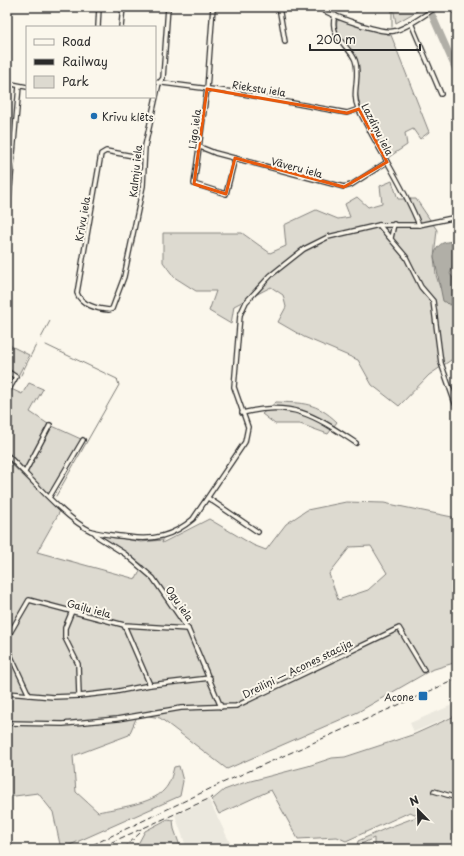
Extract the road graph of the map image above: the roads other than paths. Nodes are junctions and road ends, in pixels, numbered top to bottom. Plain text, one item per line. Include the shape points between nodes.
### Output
1 (99, 7) edge
2 (123, 7) edge
3 (168, 7) edge
4 (213, 7) edge
5 (279, 7) edge
6 (318, 7) edge
7 (437, 7) edge
8 (453, 7) edge
9 (457, 14) edge
10 (335, 15) junction
11 (411, 23) junction
12 (98, 26) edge
13 (121, 26) edge
14 (285, 42) dead end
15 (157, 82) edge
16 (7, 83) edge
17 (19, 86) junction
18 (26, 87) edge
19 (207, 89) junction
20 (440, 94) dead end
21 (154, 98) edge
22 (359, 109) junction
23 (200, 147) junction
24 (144, 158) junction
25 (235, 158) junction
26 (387, 162) junction
27 (8, 210) edge
28 (457, 217) edge
29 (394, 224) junction
30 (379, 225) junction
31 (419, 225) junction
32 (391, 238) junction
33 (109, 310) joint
34 (7, 371) edge
35 (7, 393) edge
36 (457, 409) edge
37 (242, 413) junction
38 (50, 425) dead end
39 (83, 440) dead end
40 (356, 443) dead end
41 (7, 455) edge
42 (25, 472) junction
43 (50, 496) junction
44 (208, 498) junction
45 (94, 532) junction
46 (258, 532) dead end
47 (72, 611) junction
48 (124, 626) junction
49 (188, 629) junction
50 (7, 638) edge
51 (7, 648) edge
52 (424, 670) dead end
53 (210, 678) junction
54 (150, 685) junction
55 (7, 694) edge
56 (29, 695) junction
57 (79, 696) junction
58 (221, 707) junction
59 (7, 723) edge
60 (434, 791) dead end
61 (457, 798) edge

1 - 12 street
2 - 13 street
3 - 15 street, Kalmju iela via 163,78
4 - 19 street, Līgo iela
5 - 14 street
6 - 10 street
7 - 11 street
8 - 9 street
10 - 11 street via 385,31 396,31
10 - 22 street, Lazdiņu iela via 333,24 337,35 354,57 357,66 355,96
11 - 20 street
15 - 19 street, Riekstu iela
16 - 17 street
17 - 18 street
17 - 27 street
19 - 22 street, Riekstu iela via 347,112
19 - 23 street, Līgo iela
21 - 24 street, Kalmju iela
22 - 26 street, Lazdiņu iela
23 - 25 street, Vāveru iela
23 - 25 street, Līgo iela via 194,184 226,194
24 - 33 street, Kalmju iela via 143,186 124,277 112,309
24 - 33 street, Krīvu iela via 106,151 101,154 77,293 87,304
25 - 26 street, Vāveru iela via 344,187
26 - 31 street, Lazdiņu iela via 404,190
28 - 31 street
29 - 30 street
29 - 31 street
29 - 32 street
30 - 32 street
30 - 37 street via 328,237 304,249 279,267 246,302 240,315 234,380
32 - 36 street via 406,257 421,287 433,301 441,363
34 - 35 street via 16,377
37 - 40 street via 271,408 296,410 313,416
37 - 44 street via 248,427 245,442
38 - 42 street
39 - 43 street
41 - 42 street, Ogu iela
42 - 43 street, Ogu iela
43 - 45 street, Ogu iela via 76,520
44 - 45 street via 183,528 164,536 148,539
44 - 46 street
45 - 49 street, Ogu iela via 146,571
47 - 48 street, Gaiļu iela
47 - 50 street, Gaiļu iela via 29,600
47 - 57 street via 65,628 66,638 78,664
48 - 49 street, Gaiļu iela
48 - 54 street
49 - 53 street, Ogu iela
51 - 56 street
52 - 58 street, Dreiliņi — Acones stacija via 399,628 236,706
53 - 54 street
53 - 58 street, Ogu iela
54 - 57 street
55 - 56 street
56 - 57 street
58 - 59 street, Dreiliņi — Acones stacija via 181,708 117,719 63,724
60 - 61 street

